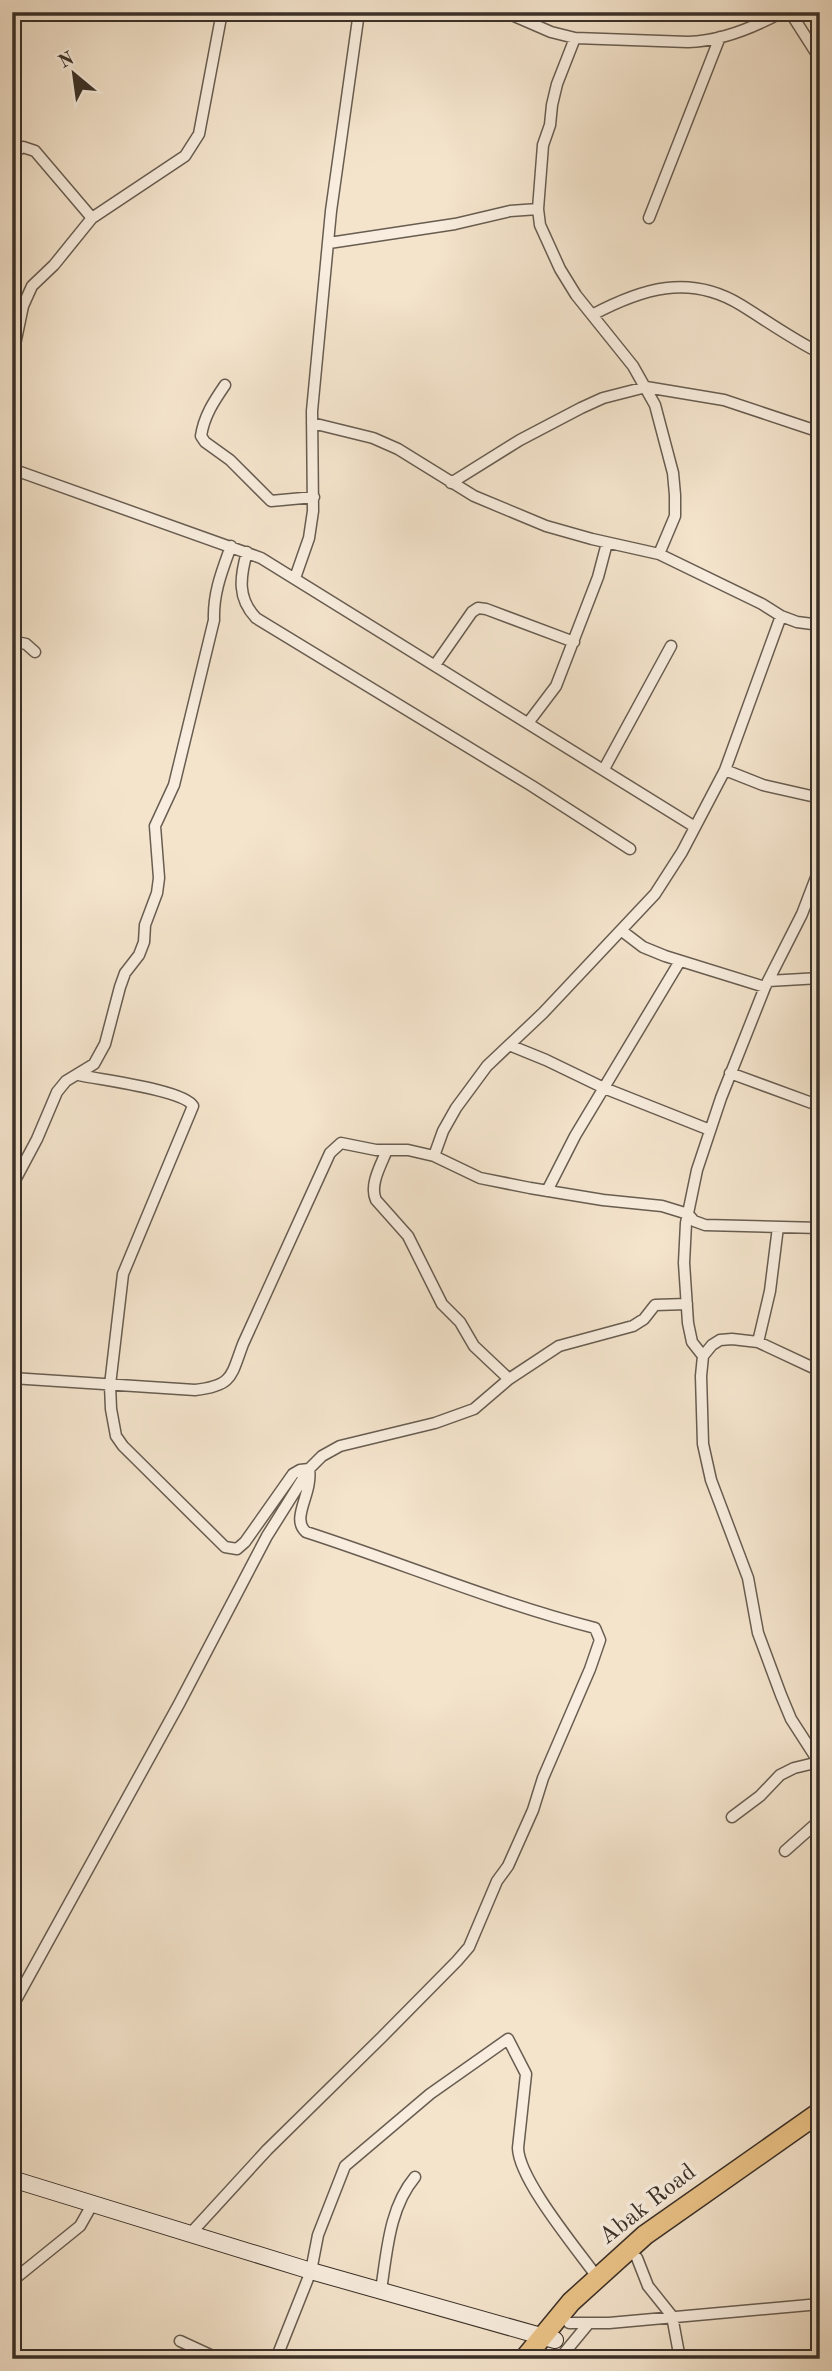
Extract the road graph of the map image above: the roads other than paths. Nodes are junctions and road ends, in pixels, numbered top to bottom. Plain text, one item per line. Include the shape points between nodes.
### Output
1 (222, 12) edge
2 (359, 12) edge
3 (505, 12) edge
4 (782, 12) edge
5 (790, 12) edge
6 (720, 37) junction
7 (575, 38) junction
8 (820, 59) edge
9 (12, 153) edge
10 (538, 209) junction
11 (92, 218) junction
12 (649, 218) dead end
13 (329, 243) junction
14 (592, 315) junction
15 (820, 353) edge
16 (12, 359) edge
17 (225, 385) dead end
18 (646, 387) junction
19 (312, 423) junction
20 (820, 432) edge
21 (12, 469) edge
22 (451, 482) junction
23 (314, 497) junction
24 (607, 543) junction
25 (231, 546) junction
26 (247, 552) junction
27 (659, 554) junction
28 (295, 578) junction
29 (781, 616) junction
30 (820, 625) edge
31 (12, 641) edge
32 (574, 642) junction
33 (671, 646) dead end
34 (35, 652) dead end
35 (435, 665) junction
36 (528, 723) junction
37 (604, 769) junction
38 (725, 770) junction
39 (820, 798) edge
40 (695, 827) junction
41 (629, 849) dead end
42 (820, 867) edge
43 (622, 931) junction
44 (680, 961) junction
45 (820, 978) edge
46 (767, 984) junction
47 (509, 1045) junction
48 (730, 1073) junction
49 (79, 1075) junction
50 (604, 1088) junction
51 (820, 1106) edge
52 (710, 1130) junction
53 (387, 1150) junction
54 (434, 1156) junction
55 (12, 1186) edge
56 (547, 1191) junction
57 (688, 1214) junction
58 (778, 1227) junction
59 (820, 1228) edge
60 (687, 1304) junction
61 (758, 1342) junction
62 (703, 1356) junction
63 (820, 1371) edge
64 (12, 1378) edge
65 (509, 1379) junction
66 (110, 1385) junction
67 (309, 1469) junction
68 (819, 1763) edge
69 (732, 1817) dead end
70 (820, 1820) edge
71 (785, 1852) dead end
72 (12, 2007) edge
73 (820, 2112) edge
74 (820, 2125) edge
75 (415, 2177) dead end
76 (12, 2179) edge
77 (93, 2203) junction
78 (191, 2233) junction
79 (637, 2258) junction
80 (311, 2271) junction
81 (597, 2277) junction
82 (12, 2281) edge
83 (381, 2290) junction
84 (820, 2304) edge
85 (673, 2316) junction
86 (569, 2322) junction
87 (589, 2323) junction
88 (180, 2341) dead end
89 (557, 2346) edge
90 (219, 2359) edge
91 (275, 2359) edge
92 (524, 2359) edge
93 (540, 2359) edge
94 (680, 2359) edge

1 - 11 street via 199,134 193,145 186,156
2 - 13 street
3 - 7 street
4 - 6 street
5 - 8 street
6 - 7 street via 688,42
6 - 12 street
7 - 10 street via 557,84 543,145
9 - 11 street via 27,147 36,151
10 - 13 street
10 - 14 street via 540,225 560,269
11 - 16 street via 32,286
13 - 19 street
14 - 15 street via 643,291 674,286 706,289
14 - 18 street
17 - 23 street via 202,428 205,442 271,501
18 - 20 street via 724,400
18 - 22 street via 581,408
18 - 27 street via 668,450 675,495 675,516
19 - 22 street via 373,438
19 - 23 street
21 - 25 street
22 - 24 street via 546,526
23 - 28 street via 309,538
24 - 27 street
24 - 32 street
25 - 26 street
25 - 49 street via 216,589 214,620 174,785 155,826 159,878 144,942 125,974 105,1044 94,1064
26 - 28 street
26 - 41 street via 240,578 242,595 256,618
27 - 29 street
28 - 35 street
29 - 30 street
29 - 38 street
31 - 34 street
32 - 35 street via 478,608
32 - 36 street via 556,687
33 - 37 street
35 - 36 street
36 - 37 street
37 - 40 street
38 - 39 street via 763,785
38 - 40 street
40 - 43 street via 655,894
42 - 46 street
43 - 44 street via 643,947
43 - 47 street
44 - 46 street
44 - 50 street
45 - 46 street
46 - 48 street
47 - 50 street
47 - 54 street via 456,1108
48 - 51 street
48 - 52 street
49 - 55 street via 57,1092
49 - 66 street via 158,1089 189,1100 193,1106 123,1274
50 - 52 street
50 - 56 street
52 - 57 street
53 - 54 street
53 - 65 street via 373,1187 376,1200 408,1236 442,1304 474,1346
53 - 66 street via 341,1143 330,1153 225,1384 195,1390
54 - 56 street via 480,1178
56 - 57 street via 662,1206
57 - 58 street via 705,1225
57 - 60 street via 684,1238
58 - 59 street
58 - 61 street
60 - 62 street via 692,1342
60 - 65 street via 655,1305 633,1326 559,1346
61 - 62 street via 720,1340
61 - 63 street
62 - 68 street via 703,1444 711,1480 748,1578 758,1633 781,1695
64 - 66 street
65 - 67 street via 474,1409 340,1446
66 - 67 street via 116,1436 123,1446 225,1547 237,1549 245,1542 293,1474
67 - 72 street via 267,1536
67 - 78 street via 310,1486 299,1518 306,1532 539,1614 595,1628 600,1640 533,1810 469,1947
68 - 69 street via 780,1775
70 - 71 street
73 - 81 highway, Abak Road via 664,2220
74 - 79 highway, Abak Road
75 - 83 street via 391,2228
76 - 77 street
77 - 78 street
77 - 82 street via 80,2226
78 - 80 street
79 - 85 street via 648,2286
79 - 86 highway, Abak Road
80 - 81 street via 318,2235 345,2166 430,2094 509,2039 526,2071 519,2157 539,2199
80 - 83 street
80 - 91 street
81 - 89 highway, Abak Road
83 - 89 street
84 - 85 street
85 - 87 street
85 - 94 street
86 - 87 street
86 - 89 highway, Abak Road
87 - 89 street
88 - 90 street
89 - 92 highway, Abak Road
89 - 93 highway, Abak Road

